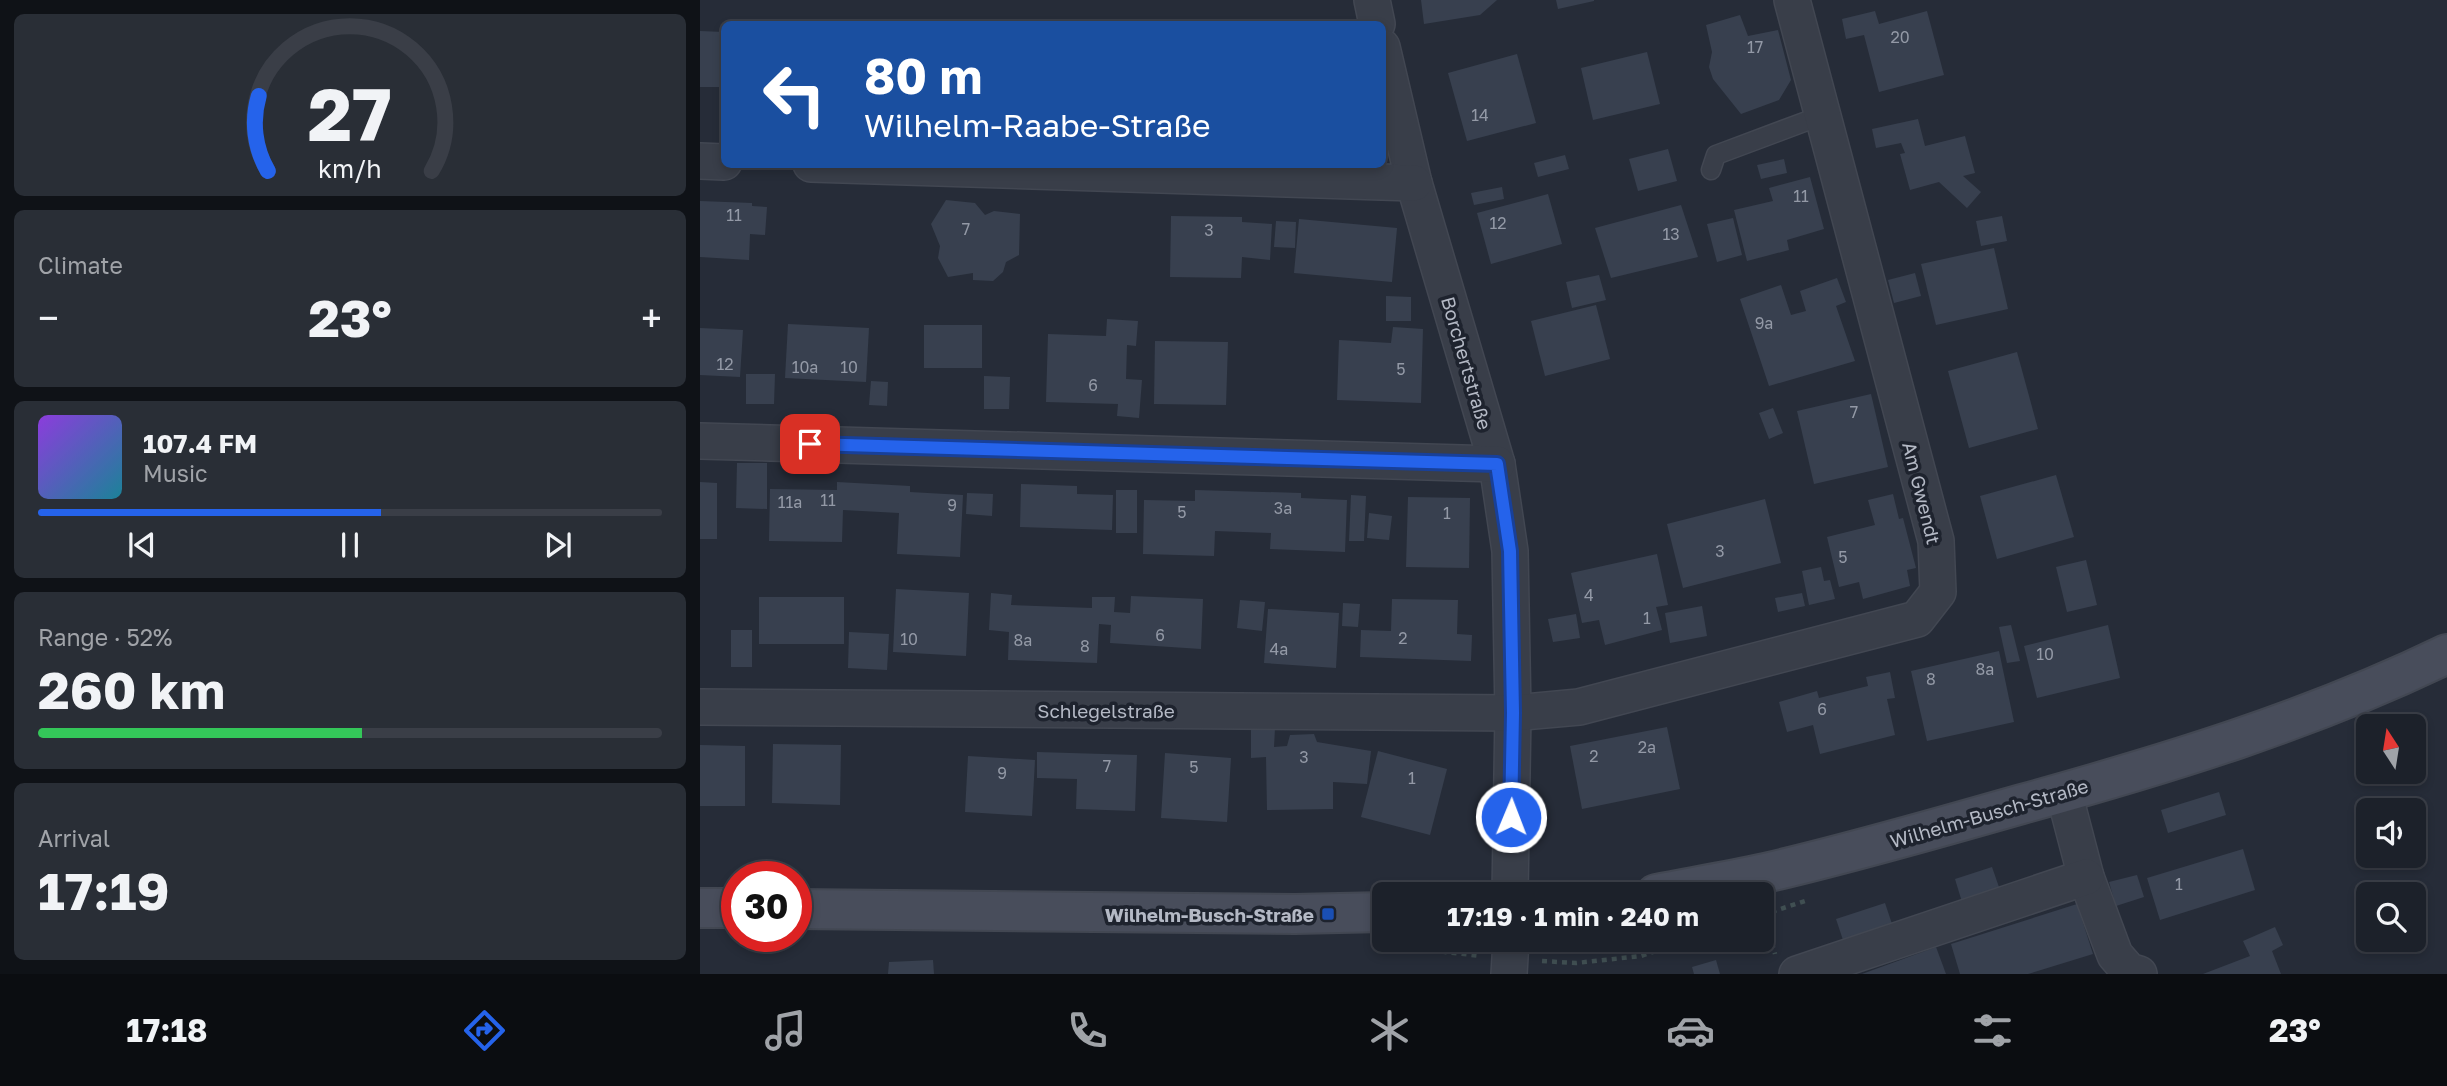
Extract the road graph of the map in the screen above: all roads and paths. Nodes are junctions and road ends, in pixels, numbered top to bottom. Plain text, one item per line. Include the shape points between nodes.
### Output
1 (1372, 0) edge
2 (1792, 0) edge
3 (1376, 21) edge
4 (1386, 64) edge
5 (1823, 115) junction
6 (700, 161) edge
7 (721, 162) edge
8 (938, 168) edge
9 (1711, 170) dead end
10 (1414, 183) junction
11 (700, 441) edge
12 (1497, 464) junction
13 (2447, 654) edge
14 (700, 707) edge
15 (1513, 713) junction
16 (2064, 793) junction
17 (2086, 877) junction
18 (1510, 882) edge
19 (1718, 882) edge
20 (700, 908) edge
21 (721, 908) edge
22 (812, 909) edge
23 (1372, 912) edge
24 (1774, 937) edge
25 (1510, 952) edge
26 (1787, 968) edge
27 (1509, 974) edge
28 (2139, 974) edge

1 - 3 street
2 - 5 street, Am Gwendt
4 - 10 street, Borchertstraße
5 - 9 lane via 1716,155
5 - 15 street, Am Gwendt via 1937,541 1938,592 1917,619 1579,707
6 - 7 street
8 - 10 street
10 - 12 street, Borchertstraße
11 - 12 street
12 - 15 street, Borchertstraße via 1510,551
13 - 16 street, Wilhelm-Busch-Straße via 2317,711 2224,745
14 - 15 street, Schlegelstraße
15 - 18 street, Borchertstraße
16 - 17 street
16 - 19 street, Wilhelm-Busch-Straße via 1849,852
17 - 26 street
17 - 28 street via 2115,954 2129,971
20 - 21 street
22 - 23 street
24 - 26 path
25 - 27 street

